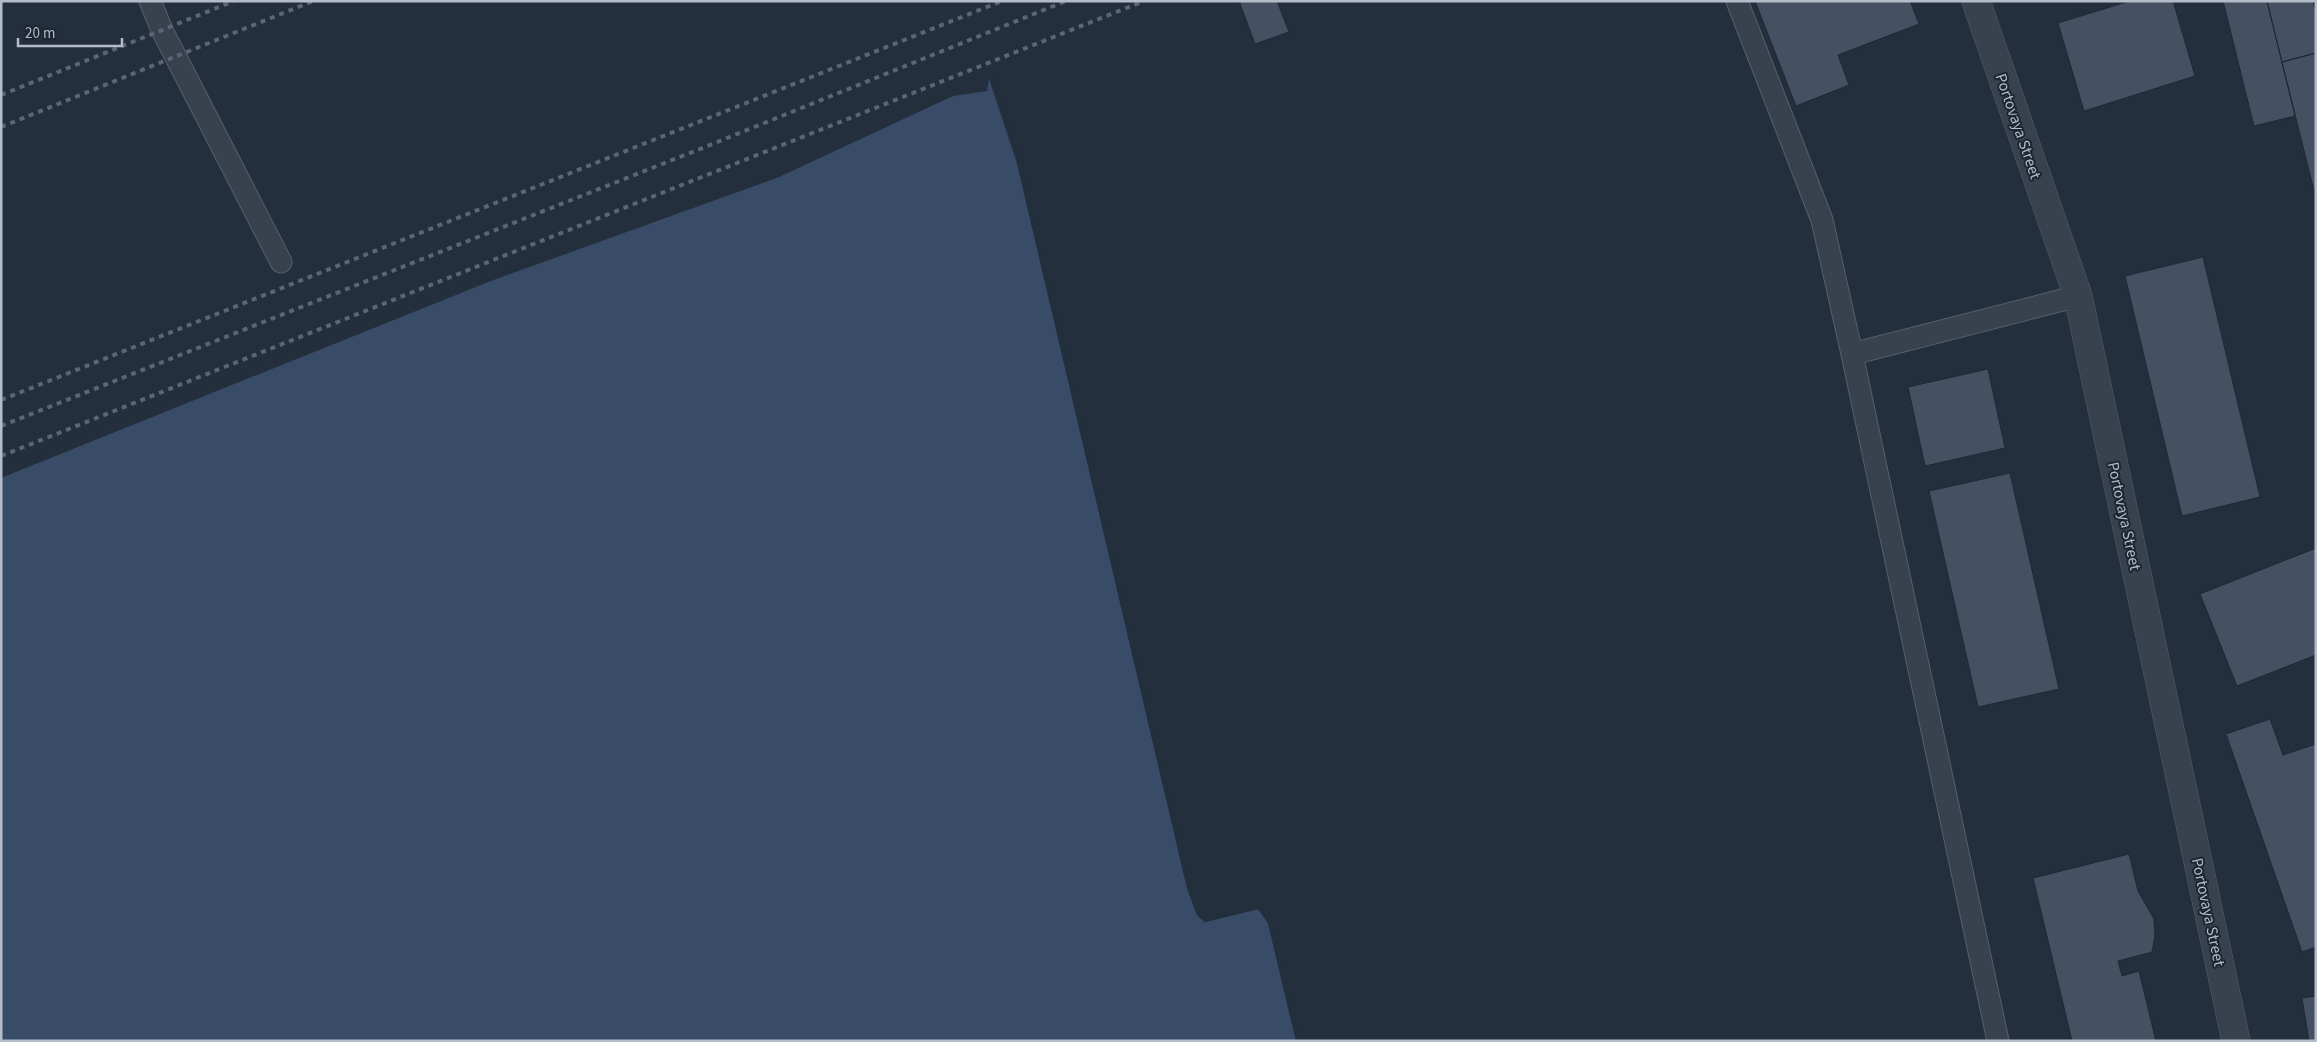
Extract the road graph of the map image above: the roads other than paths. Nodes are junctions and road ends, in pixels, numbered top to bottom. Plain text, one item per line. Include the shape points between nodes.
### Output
1 (150, 1) edge
2 (1737, 1) edge
3 (1976, 1) edge
4 (280, 262) dead end
5 (2078, 296) junction
6 (1852, 354) junction
7 (1998, 1041) edge
8 (2236, 1041) edge

1 - 4 lane
2 - 6 lane via 1822,220
3 - 5 street, Portovaya Street
5 - 6 lane
5 - 8 street, Portovaya Street
6 - 7 lane

